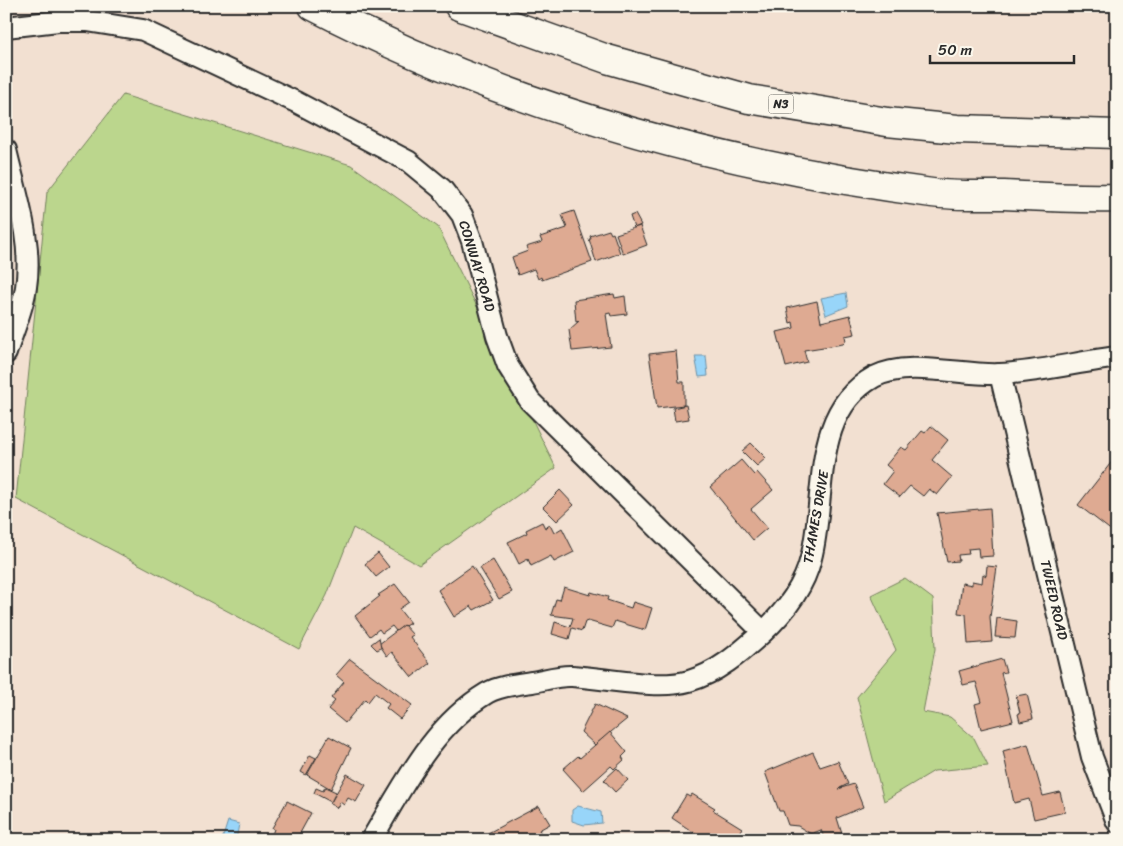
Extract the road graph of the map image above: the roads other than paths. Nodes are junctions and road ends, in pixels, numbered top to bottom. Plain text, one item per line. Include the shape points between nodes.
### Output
1 (313, 6) edge
2 (459, 6) edge
3 (6, 27) edge
4 (1117, 134) edge
5 (6, 150) edge
6 (1117, 198) edge
7 (6, 353) edge
8 (1117, 357) edge
9 (1000, 374) junction
10 (763, 632) junction
11 (1117, 822) edge
12 (371, 840) edge

1 - 6 highway via 370,36 467,76 566,112 670,144 792,171 934,193
2 - 4 highway, N3 via 607,59 749,99 887,122 957,129
3 - 10 street, CONWAY ROAD via 87,21 143,30 296,102 408,162 442,189 462,215 508,366 530,401
5 - 7 street via 28,262 26,287
8 - 9 street, THAMES DRIVE
9 - 10 street, THAMES DRIVE via 900,370 876,376 853,392 840,409 828,439 811,558 801,586
9 - 11 street, TWEED ROAD via 1092,757
10 - 12 street, THAMES DRIVE via 730,661 688,681 649,684 568,676 489,692 459,714 429,746

